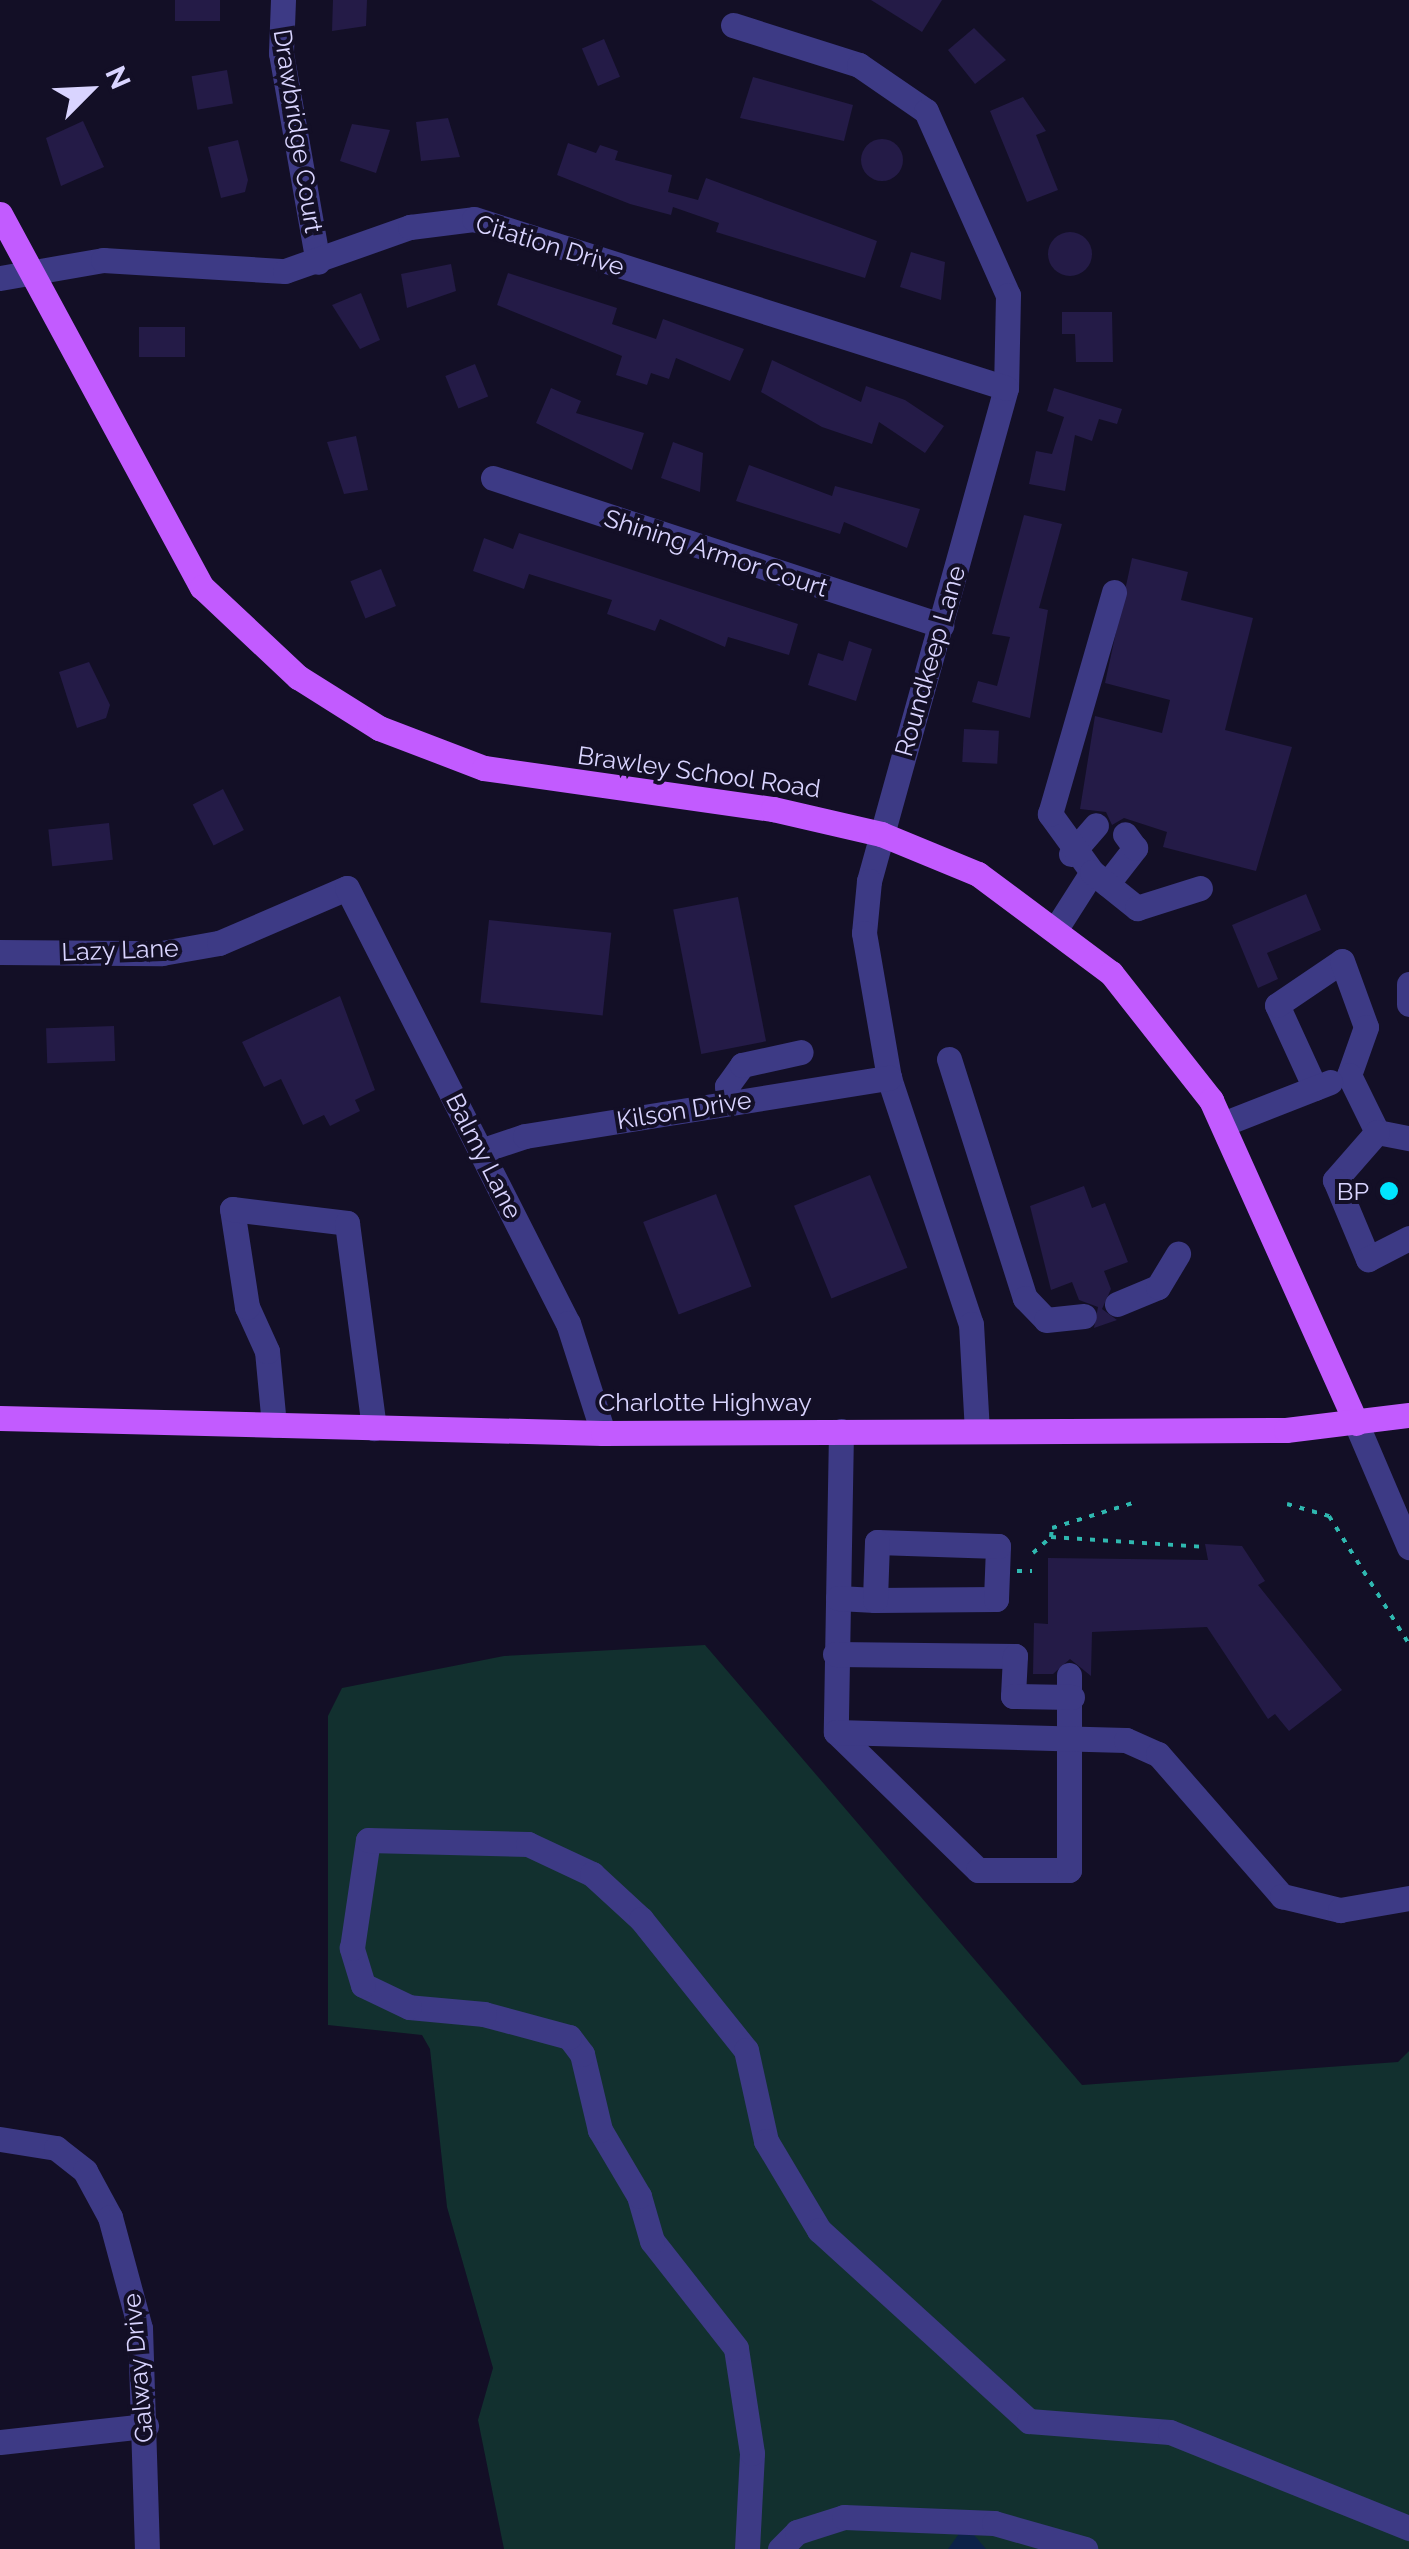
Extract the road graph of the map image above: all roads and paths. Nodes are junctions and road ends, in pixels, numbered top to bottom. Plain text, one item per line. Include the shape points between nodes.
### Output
1 (283, 0) edge
2 (733, 25) dead end
3 (0, 214) edge
4 (318, 262) junction
5 (27, 269) junction
6 (0, 278) edge
7 (1006, 388) junction
8 (493, 478) dead end
9 (1114, 592) dead end
10 (940, 625) junction
11 (1096, 826) dead end
12 (881, 834) junction
13 (1125, 834) dead end
14 (1071, 854) junction
15 (1099, 878) junction
16 (347, 888) joint
17 (1200, 888) dead end
18 (1057, 927) junction
19 (0, 952) edge
20 (802, 1052) dead end
21 (949, 1059) dead end
22 (1349, 1074) junction
23 (889, 1078) junction
24 (1315, 1088) junction
25 (730, 1103) junction
26 (1223, 1124) junction
27 (1377, 1132) junction
28 (1409, 1138) edge
29 (480, 1151) junction
30 (1409, 1238) edge
31 (1178, 1254) dead end
32 (1117, 1304) dead end
33 (1084, 1316) dead end
34 (1409, 1415) edge
35 (0, 1418) edge
36 (1356, 1423) junction
37 (274, 1425) junction
38 (374, 1428) junction
39 (978, 1430) junction
40 (841, 1431) junction
41 (603, 1433) junction
42 (1133, 1503) dead end
43 (1287, 1504) dead end
44 (1051, 1537) junction
45 (1204, 1547) dead end
46 (1409, 1547) edge
47 (1032, 1553) dead end
48 (838, 1598) junction
49 (875, 1600) junction
50 (1409, 1644) edge
51 (835, 1654) junction
52 (836, 1732) junction
53 (1071, 1739) junction
54 (1409, 1898) edge
55 (0, 2139) edge
56 (146, 2426) junction
57 (0, 2442) edge
58 (1409, 2528) edge
59 (147, 2549) edge
60 (747, 2549) edge
61 (780, 2549) edge
62 (1086, 2549) edge

1 - 4 street, Drawbridge Court via 281,53
2 - 7 street, Roundkeep Lane via 859,65 926,111 1008,295
3 - 5 main road, Brawley School Road
4 - 5 street, Citation Drive via 238,275 142,260
4 - 7 street, Citation Drive via 410,228 474,219
5 - 6 street, Citation Drive
5 - 12 main road, Brawley School Road via 202,587 298,677 379,728 484,768 773,809
7 - 10 street, Roundkeep Lane
8 - 10 street, Shining Armor Court
9 - 14 street via 1050,814
10 - 12 street, Roundkeep Lane
11 - 14 street
12 - 18 main road, Brawley School Road via 978,874
12 - 23 street, Roundkeep Lane via 864,933
13 - 15 street via 1135,848
14 - 15 street
15 - 17 street via 1138,908
15 - 18 street
16 - 19 street, Lazy Lane via 219,943 162,953
16 - 29 street, Balmy Lane
18 - 26 main road, Brawley School Road via 1167,1033
20 - 25 street via 742,1065 727,1086
21 - 33 street via 1025,1298 1046,1320
22 - 24 street
22 - 24 street via 1366,1027 1342,960 1277,1005
22 - 27 street
23 - 25 street, Kilson Drive
23 - 39 street, Roundkeep Lane via 959,1273 977,1367
24 - 26 street
25 - 29 street, Kilson Drive
26 - 36 main road, Brawley School Road
27 - 28 street
27 - 30 street via 1335,1180 1368,1259
29 - 41 street, Balmy Lane via 568,1323
31 - 32 street via 1158,1287
34 - 36 main road, Charlotte Highway
35 - 37 main road, Charlotte Highway
36 - 39 main road, Charlotte Highway
36 - 46 street
37 - 38 main road, Charlotte Highway
37 - 38 street via 267,1351 247,1308 232,1210 347,1223
38 - 41 main road, Charlotte Highway
39 - 40 main road, Charlotte Highway
40 - 41 main road, Charlotte Highway
40 - 48 street
42 - 44 path via 1052,1528
43 - 50 path via 1329,1516
44 - 45 path
44 - 47 path
48 - 49 street
48 - 51 street
49 - 49 street via 878,1542 998,1546 996,1599
51 - 52 street
51 - 53 street via 1024,1656 1013,1696 1071,1686
52 - 53 street
52 - 53 street via 978,1870 1070,1870
53 - 54 street via 1126,1740 1158,1754 1282,1896 1340,1910
55 - 56 street, Galway Drive via 56,2148 85,2172 110,2217 140,2328
56 - 57 street
56 - 59 street, Galway Drive
58 - 60 street via 1170,2432 1029,2421 819,2230 766,2141 746,2050 641,1918 592,1874 528,1844 368,1840 352,1948 363,1984 409,2007 484,2014 569,2037 582,2054 600,2130 639,2196 652,2241 736,2348 752,2453
61 - 62 street via 797,2532 844,2518 994,2523

